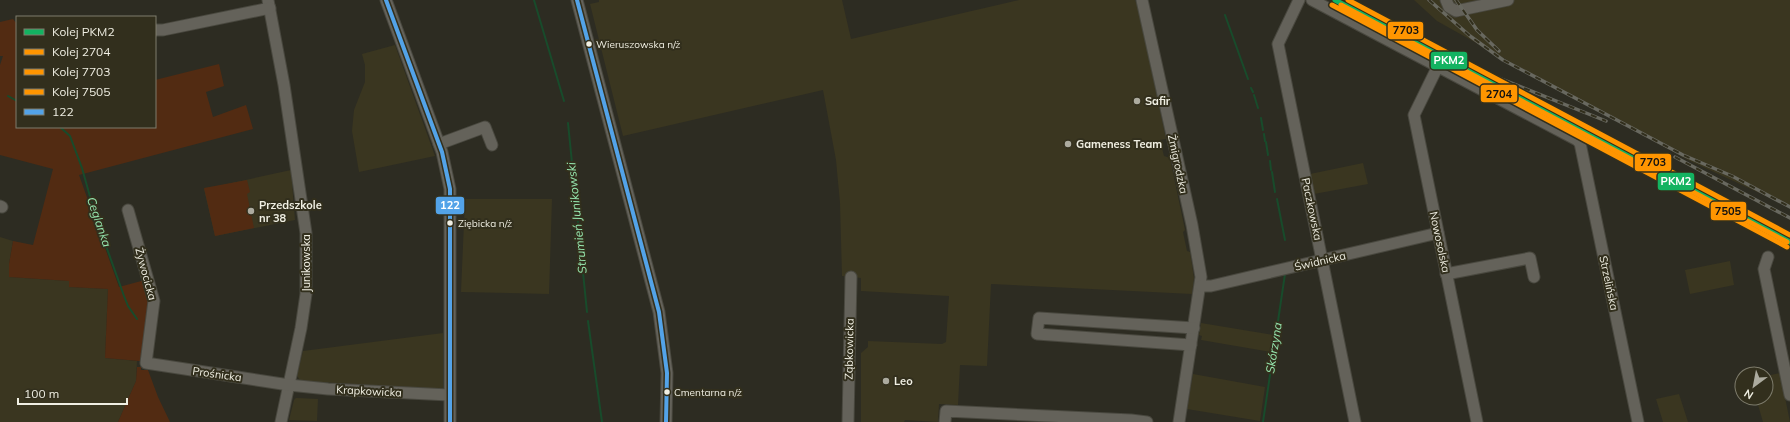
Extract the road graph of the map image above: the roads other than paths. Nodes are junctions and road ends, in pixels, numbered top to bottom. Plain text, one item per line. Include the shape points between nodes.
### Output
1 (386, 0) edge
2 (577, 0) edge
3 (1142, 0) edge
4 (1299, 0) edge
5 (1312, 0) edge
6 (1446, 0) edge
7 (1508, 0) edge
8 (269, 4) edge
9 (156, 30) edge
10 (1438, 66) junction
11 (439, 144) junction
12 (492, 144) dead end
13 (128, 210) dead end
14 (1438, 233) junction
15 (1768, 257) dead end
16 (1323, 260) junction
17 (1446, 274) junction
18 (851, 277) dead end
19 (1534, 277) dead end
20 (1201, 286) junction
21 (1194, 328) junction
22 (1191, 345) junction
23 (146, 363) joint
24 (289, 385) junction
25 (450, 395) junction
26 (1790, 396) edge
27 (281, 422) edge
28 (450, 422) edge
29 (666, 422) edge
30 (848, 422) edge
31 (945, 422) edge
32 (1147, 422) edge
33 (1179, 422) edge
34 (1355, 422) edge
35 (1477, 422) edge
36 (1638, 422) edge

1 - 11 street
2 - 29 street via 659,312 666,373
3 - 20 street, Żmigrodzka via 1192,224
4 - 16 street, Paczkowska via 1278,44
5 - 10 street
6 - 7 street via 1449,7 1456,11
8 - 9 street, Junikowska
8 - 24 street, Junikowska via 306,233 306,294
10 - 14 street, Nowosolska via 1414,115
10 - 36 street, Strzelińska via 1580,143
11 - 12 street via 485,127
11 - 25 street via 448,176 451,210
13 - 23 street, Żywocicka via 154,301
14 - 16 street, Świdnicka
14 - 17 street, Nowosolska
15 - 26 street via 1764,269
16 - 20 street, Świdnicka via 1211,286
16 - 34 street, Paczkowska
17 - 19 street via 1530,258
17 - 35 street, Nowosolska
18 - 30 street, Ząbkowicka
20 - 21 street, Żmigrodzka
21 - 22 street, Żmigrodzka
21 - 22 street via 1039,318 1037,334
22 - 33 street, Żmigrodzka
23 - 24 street, Prośnicka
24 - 25 street, Krapkowicka
24 - 27 street, Junikowska
25 - 28 street
31 - 32 street via 946,411

